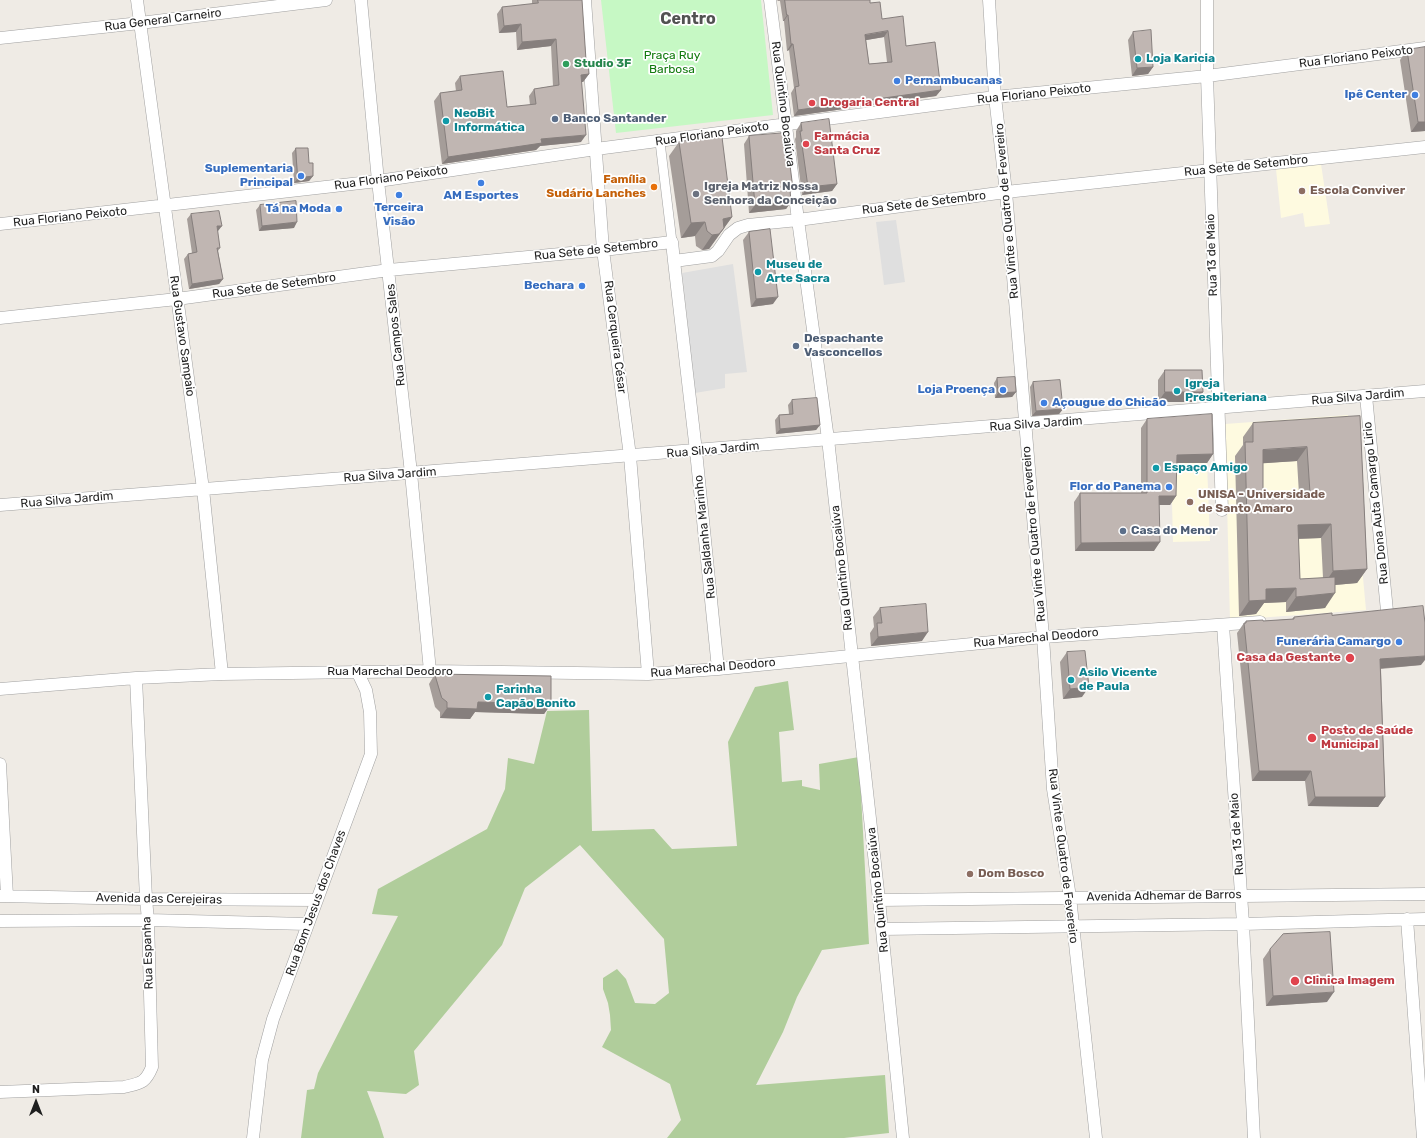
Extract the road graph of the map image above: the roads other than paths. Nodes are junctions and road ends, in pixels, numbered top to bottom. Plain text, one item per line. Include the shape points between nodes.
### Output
1 (137, 0) edge
2 (326, 0) edge
3 (361, 0) edge
4 (585, 0) edge
5 (770, 0) edge
6 (989, 0) edge
7 (1207, 0) edge
8 (140, 23) junction
9 (0, 38) edge
10 (1425, 48) edge
11 (1207, 76) junction
12 (996, 97) junction
13 (786, 124) junction
14 (660, 142) junction
15 (1425, 147) edge
16 (596, 149) junction
17 (1210, 170) junction
18 (378, 181) junction
19 (1006, 192) junction
20 (164, 206) junction
21 (798, 220) junction
22 (0, 224) edge
23 (672, 242) junction
24 (604, 250) junction
25 (674, 261) junction
26 (389, 270) junction
27 (177, 299) junction
28 (0, 318) edge
29 (1425, 391) edge
30 (1366, 396) junction
31 (1217, 409) junction
32 (1025, 425) junction
33 (828, 439) junction
34 (696, 451) junction
35 (630, 456) junction
36 (411, 473) junction
37 (203, 489) junction
38 (0, 505) edge
39 (1222, 510) dead end
40 (1402, 609) edge
41 (1270, 621) edge
42 (1223, 625) junction
43 (1043, 637) junction
44 (853, 656) junction
45 (718, 669) junction
46 (357, 671) junction
47 (430, 671) junction
48 (222, 674) junction
49 (648, 674) junction
50 (136, 678) junction
51 (0, 689) edge
52 (0, 764) edge
53 (1425, 894) edge
54 (3, 896) edge
55 (1241, 896) junction
56 (1070, 897) junction
57 (146, 899) junction
58 (317, 900) junction
59 (879, 900) junction
60 (1407, 919) junction
61 (1425, 919) edge
62 (0, 920) edge
63 (148, 920) junction
64 (307, 924) junction
65 (1243, 924) junction
66 (1072, 925) junction
67 (882, 929) junction
68 (0, 1092) edge
69 (253, 1138) edge
70 (903, 1138) edge
71 (1096, 1138) edge
72 (1254, 1138) edge
73 (1423, 1138) edge

1 - 8 street, Rua Gustavo Sampaio
2 - 8 street, Rua General Carneiro
3 - 18 street, Rua Campos Sales
4 - 16 street, Rua Cerqueira César
5 - 13 street, Rua Quintino Bocaiúva
6 - 12 street, Rua Vinte e Quatro de Fevereiro
7 - 11 street, Rua 13 de Maio
8 - 9 street, Rua General Carneiro
8 - 20 street, Rua Gustavo Sampaio
10 - 11 street, Rua Floriano Peixoto
11 - 12 street, Rua Floriano Peixoto
11 - 17 street, Rua 13 de Maio
12 - 13 street, Rua Floriano Peixoto
12 - 19 street, Rua Vinte e Quatro de Fevereiro
13 - 14 street, Rua Floriano Peixoto
13 - 21 street, Rua Quintino Bocaiúva
14 - 16 street, Rua Floriano Peixoto
14 - 23 street
15 - 17 street, Rua Sete de Setembro
16 - 18 street, Rua Floriano Peixoto
16 - 24 street, Rua Cerqueira César
17 - 19 street, Rua Sete de Setembro
17 - 31 street, Rua 13 de Maio
18 - 20 street, Rua Floriano Peixoto
18 - 26 street, Rua Campos Sales
19 - 21 street, Rua Sete de Setembro
19 - 32 street, Rua Vinte e Quatro de Fevereiro
20 - 22 street, Rua Floriano Peixoto
20 - 27 street, Rua Gustavo Sampaio
21 - 25 street, Rua Sete de Setembro via 738,228 712,256
21 - 33 street, Rua Quintino Bocaiúva
23 - 24 street, Rua Sete de Setembro
23 - 25 street, Rua Sete de Setembro
24 - 26 street, Rua Sete de Setembro
24 - 35 street, Rua Cerqueira César
25 - 34 street, Rua Saldanha Marinho
26 - 27 street, Rua Sete de Setembro
26 - 36 street, Rua Campos Sales
27 - 28 street, Rua Sete de Setembro
27 - 37 street, Rua Gustavo Sampaio
29 - 30 street, Rua Silva Jardim
30 - 31 street, Rua Silva Jardim
30 - 40 street, Rua Dona Auta Camargo Lirio via 1383,611
31 - 32 street, Rua Silva Jardim
31 - 39 street, Rua 13 de Maio
32 - 33 street, Rua Silva Jardim
32 - 43 street, Rua Vinte e Quatro de Fevereiro
33 - 34 street, Rua Silva Jardim
33 - 44 street, Rua Quintino Bocaiúva
34 - 35 street, Rua Silva Jardim
34 - 45 street, Rua Saldanha Marinho
35 - 36 street, Rua Silva Jardim
35 - 49 street, Rua Cerqueira César
36 - 37 street, Rua Silva Jardim
36 - 47 street, Rua Campos Sales
37 - 38 street, Rua Silva Jardim
37 - 48 street, Rua Gustavo Sampaio
41 - 42 street, Rua Marechal Deodoro
42 - 43 street, Rua Marechal Deodoro
42 - 55 street, Rua 13 de Maio
43 - 44 street, Rua Marechal Deodoro
43 - 56 street, Rua Vinte e Quatro de Fevereiro via 1053,789
44 - 45 street, Rua Marechal Deodoro
44 - 59 street, Rua Quintino Bocaiúva
45 - 49 street, Rua Marechal Deodoro
46 - 47 street, Rua Marechal Deodoro
46 - 48 street, Rua Marechal Deodoro
46 - 58 street, Rua Bom Jesus dos Chaves via 366,690 370,712 371,754
47 - 49 street, Rua Marechal Deodoro
48 - 50 street, Rua Marechal Deodoro
50 - 51 street, Rua Marechal Deodoro
50 - 57 street, Rua Espanha
52 - 54 street
53 - 55 street, Avenida Adhemar de Barros
54 - 57 street, Avenida das Cerejeiras
55 - 56 street, Avenida Adhemar de Barros
55 - 65 street, Rua 13 de Maio
56 - 59 street, Avenida Adhemar de Barros
56 - 66 street, Rua Vinte e Quatro de Fevereiro
57 - 58 street, Avenida das Cerejeiras
57 - 63 street, Rua Espanha
58 - 64 street, Rua Bom Jesus dos Chaves
59 - 67 street, Rua Quintino Bocaiúva
60 - 61 street
60 - 65 street
60 - 73 street
62 - 63 street, Avenida das Cerejeiras
63 - 64 street, Avenida das Cerejeiras
63 - 68 street, Rua Espanha via 152,1067 148,1077 140,1083 124,1086
64 - 69 street, Rua Bom Jesus dos Chaves via 273,1019 262,1060
65 - 66 street
65 - 72 street, Rua 13 de Maio
66 - 67 street
66 - 71 street, Rua Vinte e Quatro de Fevereiro
67 - 70 street, Rua Quintino Bocaiúva

